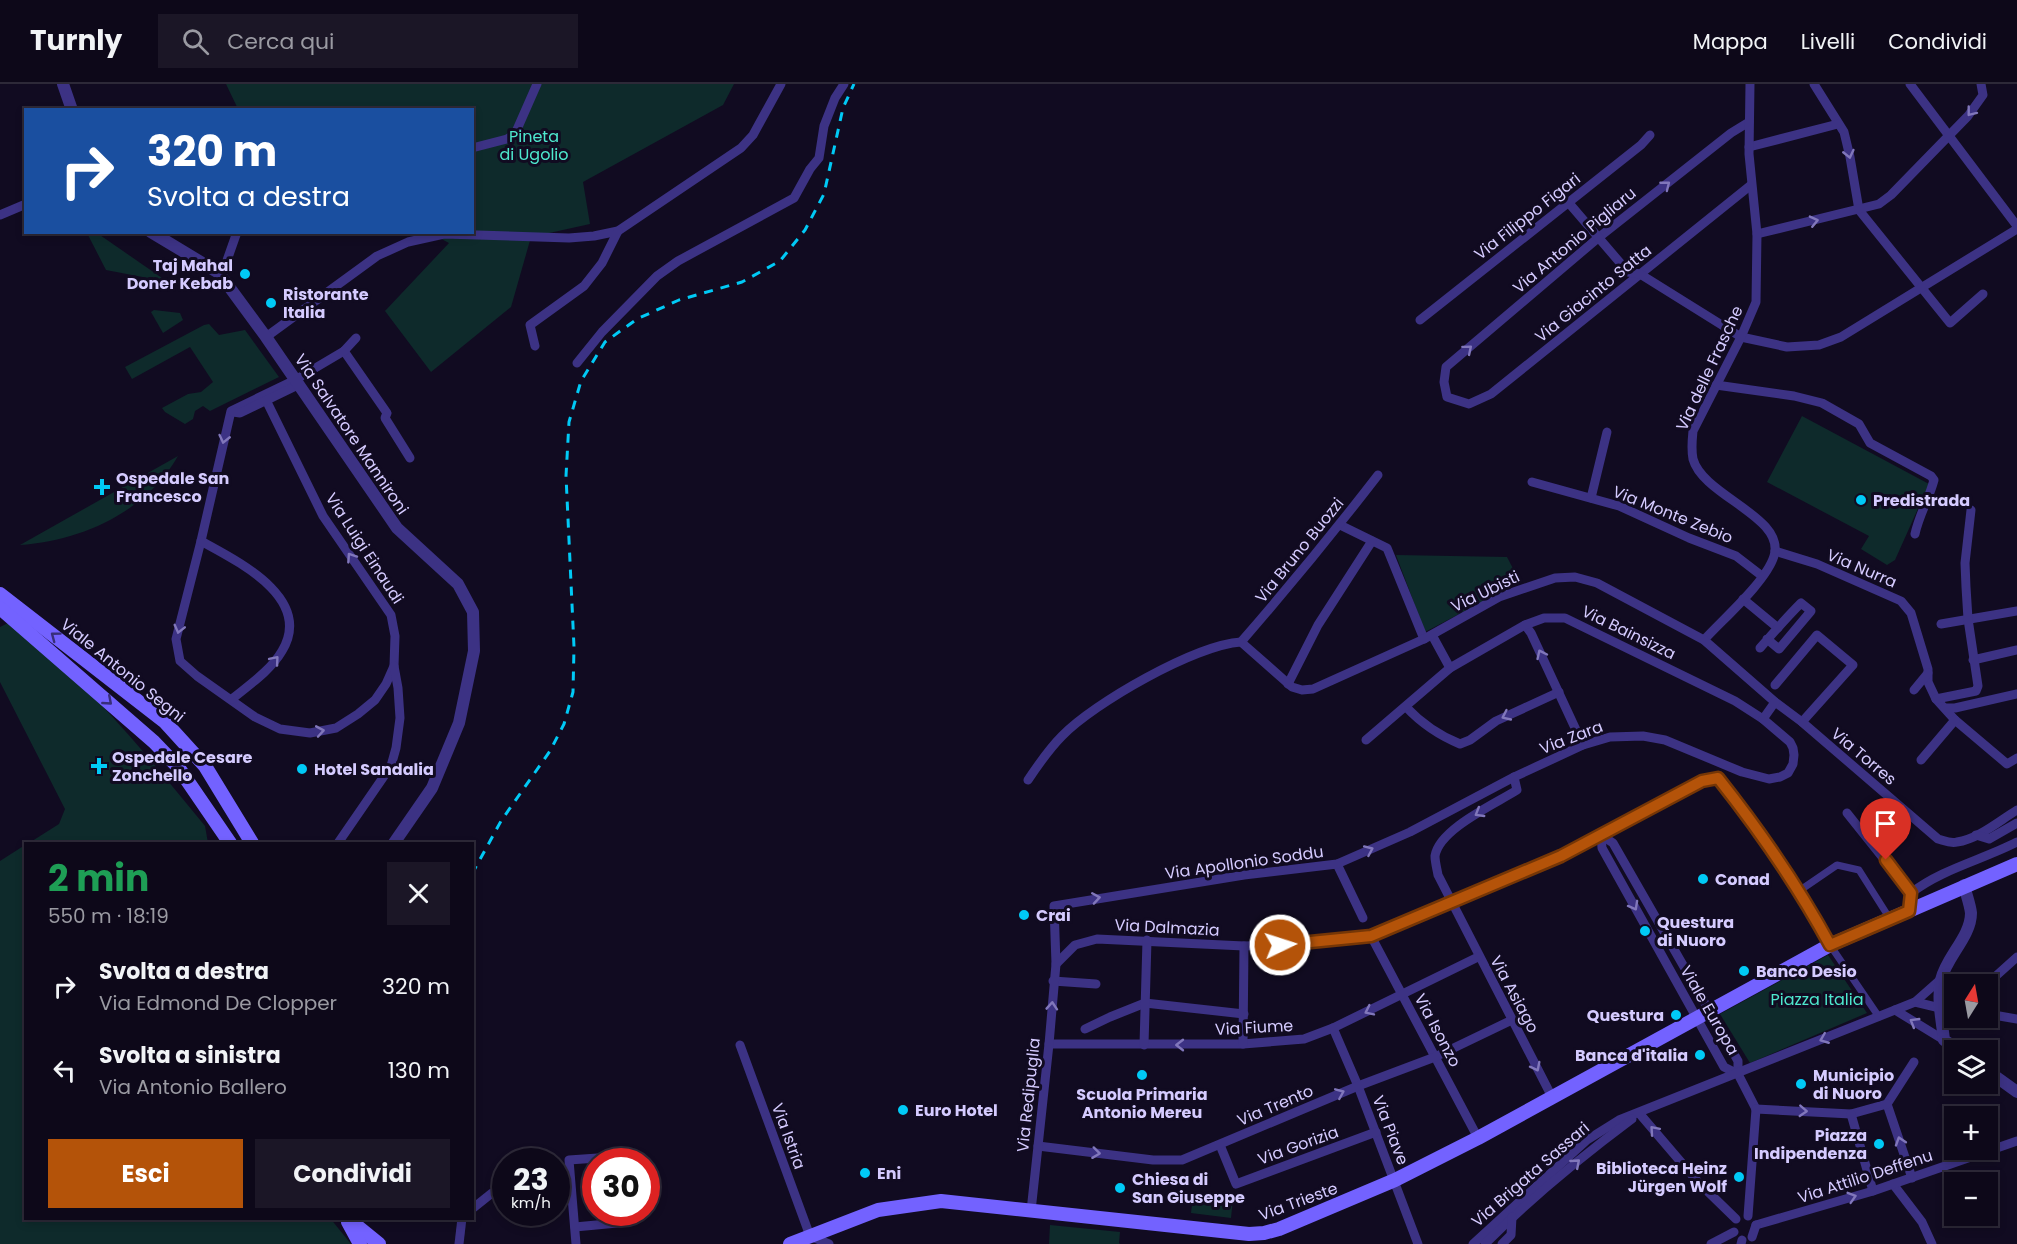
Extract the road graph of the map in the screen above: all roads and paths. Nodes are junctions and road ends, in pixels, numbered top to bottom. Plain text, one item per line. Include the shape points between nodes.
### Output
1 (63, 84) edge
2 (537, 84) edge
3 (781, 84) edge
4 (844, 84) edge
5 (1750, 84) edge
6 (1814, 84) edge
7 (1910, 84) edge
8 (1982, 84) edge
9 (71, 108) edge
10 (1749, 122) junction
11 (1838, 124) junction
12 (1650, 135) dead end
13 (1948, 135) junction
14 (474, 147) edge
15 (1749, 147) junction
16 (1751, 185) junction
17 (1568, 202) junction
18 (24, 205) edge
19 (1859, 210) junction
20 (0, 215) edge
21 (2017, 228) edge
22 (618, 231) junction
23 (154, 234) edge
24 (236, 234) edge
25 (1757, 234) junction
26 (1598, 238) junction
27 (219, 273) junction
28 (1640, 274) junction
29 (1921, 288) junction
30 (1983, 294) dead end
31 (1420, 320) dead end
32 (266, 337) junction
33 (356, 338) dead end
34 (1741, 338) junction
35 (535, 346) dead end
36 (344, 351) junction
37 (578, 363) dead end
38 (297, 383) junction
39 (1716, 385) junction
40 (1447, 397) joint
41 (267, 402) junction
42 (231, 411) junction
43 (1607, 432) dead end
44 (410, 458) dead end
45 (1378, 475) dead end
46 (1532, 482) dead end
47 (1592, 498) junction
48 (1971, 510) dead end
49 (1340, 525) junction
50 (1915, 534) dead end
51 (201, 541) junction
52 (1372, 541) junction
53 (1775, 551) junction
54 (1762, 576) junction
55 (0, 594) edge
56 (1743, 599) junction
57 (0, 608) edge
58 (2017, 611) edge
59 (1968, 619) junction
60 (1941, 624) dead end
61 (1525, 625) junction
62 (1778, 628) junction
63 (1428, 637) junction
64 (1767, 639) junction
65 (1704, 640) junction
66 (1241, 642) junction
67 (1760, 648) dead end
68 (2017, 650) edge
69 (1973, 660) junction
70 (394, 666) junction
71 (1450, 668) junction
72 (1928, 671) junction
73 (1288, 684) junction
74 (1775, 685) dead end
75 (1914, 690) dead end
76 (1559, 692) junction
77 (2017, 694) edge
78 (232, 699) junction
79 (1935, 699) junction
80 (1775, 702) junction
81 (1406, 707) junction
82 (1945, 708) junction
83 (1763, 719) junction
84 (1955, 720) junction
85 (1802, 722) junction
86 (1366, 740) dead end
87 (1583, 745) junction
88 (2017, 758) edge
89 (1921, 760) dead end
90 (1514, 777) junction
91 (1028, 780) dead end
92 (2017, 810) edge
93 (1847, 813) dead end
94 (2017, 823) edge
95 (1601, 835) junction
96 (1976, 835) junction
97 (229, 842) edge
98 (251, 842) edge
99 (339, 842) edge
100 (395, 842) edge
101 (2017, 842) edge
102 (1337, 864) junction
103 (2017, 864) edge
104 (1630, 873) junction
105 (1619, 880) junction
106 (1964, 885) junction
107 (1799, 891) junction
108 (1911, 893) junction
109 (1453, 903) junction
110 (1909, 911) junction
111 (1363, 918) dead end
112 (1890, 919) junction
113 (1371, 936) junction
114 (1147, 940) junction
115 (1830, 945) junction
116 (1244, 946) junction
117 (1678, 954) junction
118 (1478, 957) junction
119 (2017, 957) edge
120 (1665, 962) junction
121 (1056, 963) junction
122 (1998, 974) edge
123 (1941, 979) junction
124 (1053, 981) junction
125 (1096, 984) dead end
126 (1401, 994) junction
127 (1915, 1002) junction
128 (1145, 1003) junction
129 (1940, 1008) junction
130 (1944, 1008) edge
131 (1895, 1010) junction
132 (1244, 1014) junction
133 (1998, 1015) edge
134 (1703, 1016) junction
135 (1879, 1017) junction
136 (2017, 1018) edge
137 (1512, 1020) junction
138 (1334, 1028) junction
139 (1085, 1029) dead end
140 (1939, 1037) junction
141 (1944, 1040) edge
142 (1049, 1044) junction
143 (1243, 1044) junction
144 (1144, 1045) junction
145 (740, 1046) dead end
146 (1435, 1057) junction
147 (1914, 1062) dead end
148 (1738, 1074) junction
149 (1998, 1078) edge
150 (1358, 1086) junction
151 (2017, 1092) edge
152 (1552, 1097) junction
153 (1887, 1104) junction
154 (1756, 1109) junction
155 (1639, 1113) junction
156 (1851, 1114) junction
157 (1376, 1132) junction
158 (1478, 1138) junction
159 (2017, 1141) edge
160 (1220, 1145) junction
161 (1038, 1146) junction
162 (582, 1159) edge
163 (1912, 1178) junction
164 (1395, 1180) junction
165 (1893, 1184) junction
166 (1873, 1191) junction
167 (492, 1193) dead end
168 (474, 1207) edge
169 (1031, 1211) junction
170 (1748, 1216) junction
171 (1512, 1217) junction
172 (1736, 1219) junction
173 (347, 1220) edge
174 (349, 1220) edge
175 (462, 1220) edge
176 (1756, 1225) junction
177 (586, 1226) edge
178 (575, 1227) junction
179 (1734, 1232) junction
180 (810, 1236) junction
181 (1755, 1240) edge
182 (1742, 1242) edge
183 (360, 1244) edge
184 (379, 1244) edge
185 (459, 1244) edge
186 (576, 1244) edge
187 (790, 1244) edge
188 (830, 1244) edge
189 (1418, 1244) edge
190 (1473, 1244) edge
191 (1485, 1244) edge
192 (1502, 1244) edge
193 (1711, 1244) edge
194 (1932, 1244) edge

1 - 9 street
2 - 14 street via 515,134
3 - 22 street via 753,135 741,148
4 - 37 street via 824,126 819,158 794,198 657,276 602,332
5 - 10 street, Via delle Frasche
6 - 11 street
7 - 13 street
8 -> 13 street via 1983,95 1968,117
10 - 15 street, Via delle Frasche
26 -> 10 street, Via Antonio Pigliaru
11 - 15 street
11 -> 19 street via 1848,148
12 - 17 street, Via Filippo Figari
13 - 19 street via 1891,195 1879,204
13 - 21 street
15 - 16 street, Via delle Frasche
16 - 25 street, Via delle Frasche
16 - 28 street, Via Giacinto Satta
17 - 26 street
17 - 31 street, Via Filippo Figari
18 - 20 street
25 -> 19 street
19 - 29 street
21 - 29 street
22 - 32 street via 569,238 444,234 408,242 377,256
22 - 35 street via 585,286 530,325
23 - 27 street, Via Salvatore Mannironi
24 - 27 street
25 - 34 street, Via delle Frasche via 1756,302
26 - 28 street via 1628,272
40 -> 26 street, Via Antonio Pigliaru via 1446,368
27 - 32 street, Via Salvatore Mannironi
28 - 34 street
28 - 40 street, Via Giacinto Satta via 1491,394 1469,404
29 - 30 street via 1950,323
29 - 34 street via 1841,338 1819,345 1786,347
32 - 38 street, Via Salvatore Mannironi
33 - 36 street
34 - 39 street, Via delle Frasche
36 - 38 street
36 - 44 street via 387,413 385,418
38 - 41 street
38 - 42 street
38 - 100 street, Via Salvatore Mannironi via 397,528 458,584 473,612 474,651 459,723 432,788
39 - 50 street via 1822,403 1859,424 1870,444 1931,476 1934,480
39 - 53 street, Via delle Frasche via 1693,432 1693,460 1709,484 1769,530
41 - 42 street via 240,413
70 -> 41 street, Via Luigi Einaudi via 391,615 323,516
42 -> 51 street, Via Luigi Einaudi
43 - 47 street
45 - 49 street, Via Bruno Buozzi
46 - 47 street, Via Monte Zebio
47 - 54 street, Via Monte Zebio via 1736,556
48 - 59 street via 1965,563
49 - 52 street
49 - 66 street, Via Bruno Buozzi
51 -> 78 street, Via Luigi Einaudi via 176,639 180,661
78 -> 51 street via 273,664 284,649 289,629 287,611 264,579
52 - 63 street via 1387,548
52 - 73 street via 1318,625
53 - 54 street
53 - 72 street, Via Nurra via 1817,564 1901,601 1911,613
54 - 56 street
98 -> 55 main road, Viale Antonio Segni via 206,766 165,722
56 - 62 street
56 - 65 street
57 -> 97 main road, Viale Antonio Segni via 154,742 177,767
58 - 59 street
59 - 60 street
59 - 69 street
61 - 71 street, Via Bainsizza
76 -> 61 street
61 - 83 street, Via Bainsizza via 1544,618 1565,618 1735,701
62 - 64 street
62 - 64 street via 1801,603 1811,611 1779,649
63 - 65 street, Via Ubisti via 1499,597 1555,578 1575,577 1597,583
63 - 71 street
63 - 73 street, Via Ubisti via 1313,689 1302,690
64 - 67 street
65 - 80 street, Via Torres
66 - 73 street
66 - 91 street via 1226,643 1171,666 1091,711 1046,753
68 - 69 street
69 - 79 street via 1976,690
78 -> 70 street, Via Luigi Einaudi via 255,717 280,729 310,733 336,728 375,700
70 - 99 street via 400,718 391,766
71 - 81 street, Via Bainsizza
72 - 75 street
72 - 79 street, Via Nurra
74 - 85 street via 1817,635 1853,665
76 -> 81 street via 1496,721 1460,744 1422,724
76 - 87 street
77 - 82 street
79 - 82 street
80 - 83 street
80 - 85 street, Via Torres
81 - 86 street, Via Bainsizza
82 - 84 street
83 - 87 street, Via Zara via 1793,748 1793,764 1780,777 1769,779 1742,772 1665,740 1643,736 1610,737
84 - 88 street via 2007,764
84 - 89 street
85 - 96 street, Via Torres via 1938,839 1951,843
87 - 90 street, Via Zara
102 -> 90 street, Via Apollonio Soddu via 1410,832
90 -> 109 street via 1517,790 1444,837 1435,856 1438,875
92 - 96 street, Via Torres
93 - 108 street
94 - 96 street via 1989,839
95 - 104 street, Viale Europa via 1614,843
95 - 105 street, Viale Europa via 1602,848
95 - 107 street, Via Dalmazia via 1702,781 1718,778
95 - 109 street, Via Dalmazia
101 - 108 street via 1928,879
102 - 111 street
121 -> 102 street, Via Apollonio Soddu via 1054,906
103 - 106 main road
104 - 105 street
104 - 117 street, Viale Europa
105 -> 120 street, Viale Europa
106 - 110 main road
106 - 123 street via 1971,913 1967,930
107 - 112 street via 1837,865 1859,870
107 - 115 street
108 - 110 street
109 - 113 street, Via Dalmazia
109 - 118 street, Via Asiago
110 - 112 main road
112 - 115 main road
113 - 116 street, Via Dalmazia
113 - 126 street, Via Isonzo
114 - 116 street, Via Dalmazia
114 - 121 street, Via Dalmazia via 1097,939 1075,945
114 - 128 street
115 - 134 main road
115 - 135 street
116 - 132 street
117 - 120 street, Viale Europa
117 - 134 street, Viale Europa
118 - 126 street, Via Fiume
118 - 137 street, Via Asiago
119 - 122 street
120 - 134 street, Viale Europa
121 - 124 street, Via Redipuglia
123 - 127 street
123 - 129 street
124 - 125 street
142 -> 124 street, Via Redipuglia
126 -> 138 street, Via Fiume
126 - 146 street, Via Isonzo
127 - 129 street
127 - 131 street
128 - 132 street
128 - 139 street
128 - 144 street
129 - 130 street
129 - 140 street
131 - 135 street
140 -> 131 street
132 - 143 street
133 - 136 street
134 - 148 street, Viale Europa via 1738,1061
134 - 148 street, Viale Europa via 1724,1067
134 - 152 main road, Via Trieste
135 -> 148 street
137 - 146 street, Via Trento
137 -> 152 street, Via Asiago
138 - 143 street, Via Fiume via 1304,1039
138 - 150 street, Via Piave
140 - 141 street
142 - 144 street, Via Fiume
142 - 161 street, Via Redipuglia
143 -> 144 street, Via Fiume
145 - 180 street, Via Istria
146 - 150 street, Via Trento
146 - 158 street, Via Isonzo
147 - 153 street
148 - 154 street
148 - 155 street, Via Brigata Sassari
149 - 151 street
150 - 157 street, Via Piave
160 -> 150 street, Via Trento
152 - 158 main road, Via Trieste
153 - 156 street
163 -> 153 street
154 -> 156 street
154 - 170 street
171 -> 155 street, Via Brigata Sassari
172 -> 155 street via 1698,1182
155 - 190 street, Via Brigata Sassari via 1619,1120 1587,1140
156 - 166 street
157 - 160 street, Via Gorizia via 1236,1184
157 - 164 street, Via Piave
158 - 164 main road, Via Trieste
159 - 163 street, Via Attilio Deffenu
161 -> 160 street, Via Trento via 1166,1162
161 - 169 street, Via Redipuglia
162 - 178 street via 569,1160
163 - 165 street, Via Attilio Deffenu
164 - 169 main road, Via Trieste via 1264,1233
164 - 189 street, Via Piave
165 - 166 street, Via Attilio Deffenu
165 - 194 street via 1922,1222
176 -> 166 street, Via Attilio Deffenu
167 - 168 street
169 - 180 main road, Via Trieste via 941,1201 919,1203 878,1210
170 - 172 street
170 - 176 street
171 - 191 street, Via Brigata Sassari
171 - 192 street, Via Brigata Sassari via 1511,1235
172 - 179 street
173 - 183 main road
174 - 184 main road
175 - 185 street
176 - 181 street
177 - 178 street
178 - 186 street
179 - 182 street
179 - 193 street
180 - 187 main road, Via Trieste
180 - 188 street
181 - 182 street

